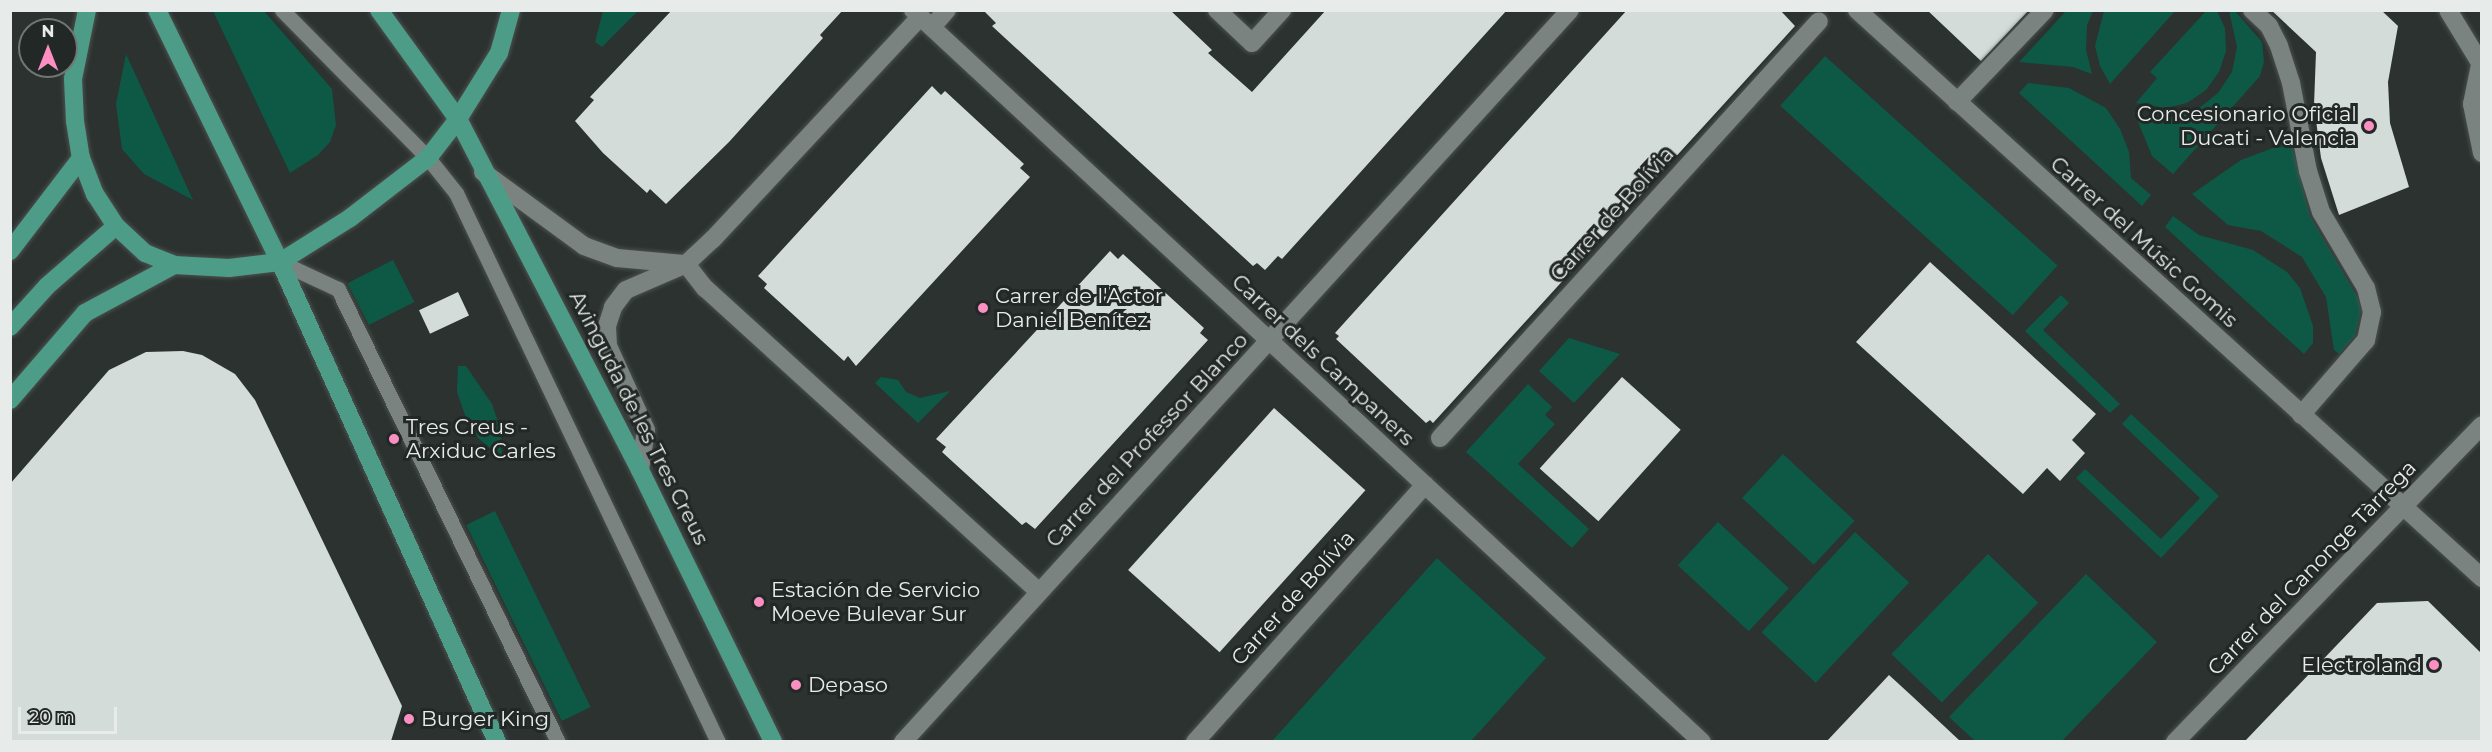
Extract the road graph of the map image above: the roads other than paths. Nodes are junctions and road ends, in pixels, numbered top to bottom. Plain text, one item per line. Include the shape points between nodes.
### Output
1 (87, 10) edge
2 (157, 10) edge
3 (282, 10) edge
4 (379, 10) edge
5 (511, 10) edge
6 (947, 10) edge
7 (1217, 10) edge
8 (1282, 10) edge
9 (1570, 10) edge
10 (2045, 10) edge
11 (2252, 10) edge
12 (2448, 10) edge
13 (1858, 11) edge
14 (922, 18) edge
15 (1819, 21) dead end
16 (2480, 58) edge
17 (1957, 102) junction
18 (458, 119) junction
19 (2481, 153) edge
20 (81, 158) junction
21 (428, 158) junction
22 (483, 172) junction
23 (116, 226) junction
24 (10, 251) edge
25 (280, 262) junction
26 (686, 264) junction
27 (174, 265) junction
28 (10, 327) edge
29 (1270, 342) junction
30 (10, 400) edge
31 (2301, 415) junction
32 (2481, 425) edge
33 (1440, 438) dead end
34 (640, 470) junction
35 (1425, 485) junction
36 (2400, 506) junction
37 (2481, 578) edge
38 (1038, 591) junction
39 (497, 741) edge
40 (558, 741) edge
41 (718, 741) edge
42 (773, 741) edge
43 (903, 741) edge
44 (1195, 741) edge
45 (1702, 741) edge
46 (2175, 741) edge

1 - 20 main road via 73,79
2 - 25 main road
3 - 21 lane via 311,45
4 - 18 main road, Avinguda de les Tres Creus
5 - 18 main road via 499,54
6 - 14 street
7 - 8 street via 1252,43
9 - 29 street, Carrer del Professor Blanco
10 - 17 street
11 - 31 street via 2269,26 2279,46 2321,212 2366,288 2373,312 2366,340
12 - 16 street
13 - 17 street, Carrer del Músic Gomis
14 - 26 street
14 - 29 street, Carrer dels Campaners
15 - 33 street, Carrer de Bolívia
16 - 19 street via 2472,104
17 - 31 street, Carrer del Músic Gomis
18 - 21 main road
18 - 22 main road, Avinguda de les Tres Creus
20 - 23 main road via 94,194
20 - 24 main road
21 - 25 main road via 350,218
21 - 41 lane via 456,193 477,231
22 - 26 street via 584,246 617,258
22 - 34 main road, Avinguda de les Tres Creus via 558,306
23 - 27 main road via 145,253
23 - 28 main road via 47,286
25 - 27 main road via 229,268
25 - 39 main road
25 - 40 lane via 338,289
26 - 34 street via 626,290 613,307 607,326 608,346 646,430
26 - 38 street via 705,288
27 - 30 main road via 85,313
29 - 35 street, Carrer dels Campaners
29 - 38 street, Carrer del Professor Blanco
31 - 36 street, Carrer del Músic Gomis
32 - 36 street, Carrer del Canonge Tàrrega
34 - 42 main road, Avinguda de les Tres Creus
35 - 44 street, Carrer de Bolívia
35 - 45 street, Carrer dels Campaners
36 - 37 street, Carrer del Músic Gomis
36 - 46 street, Carrer del Canonge Tàrrega
38 - 43 street, Carrer del Professor Blanco

